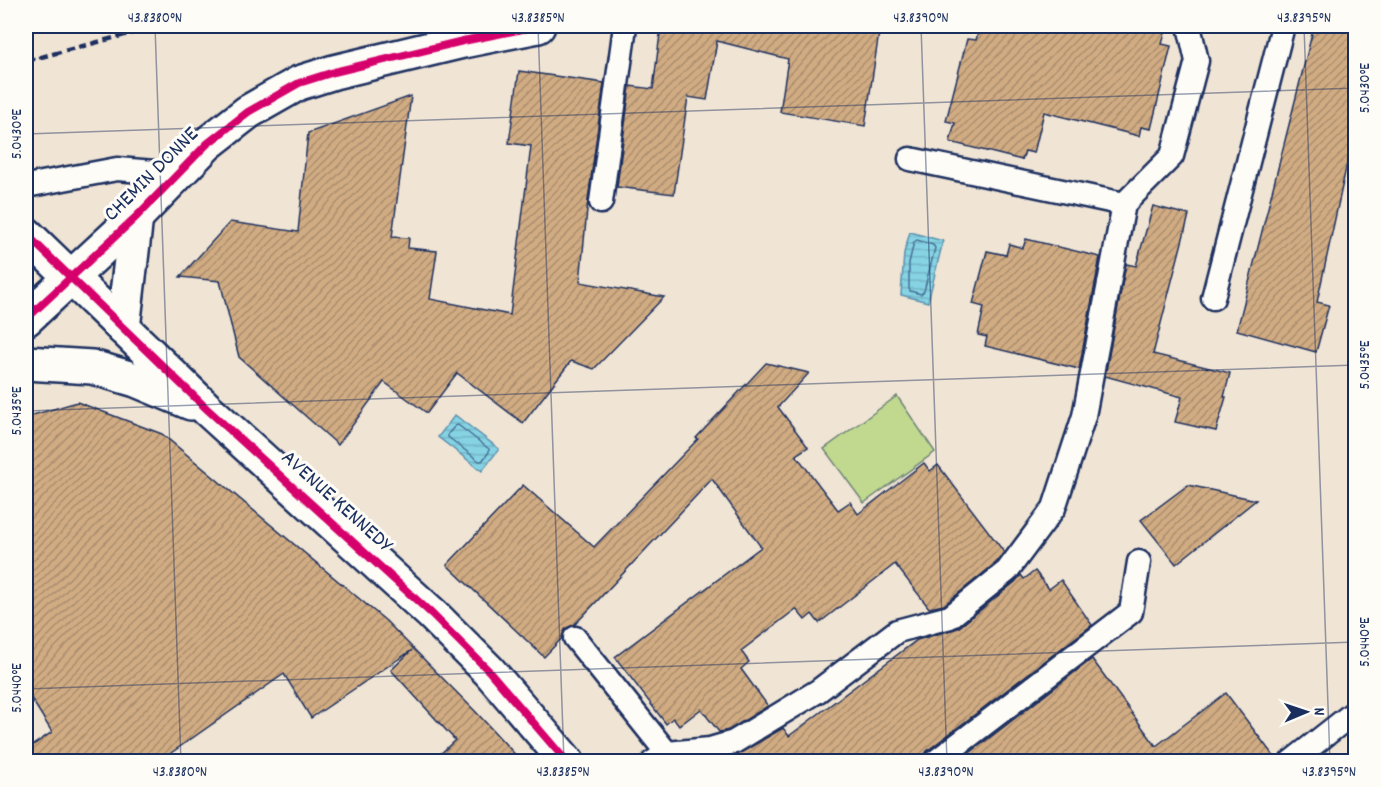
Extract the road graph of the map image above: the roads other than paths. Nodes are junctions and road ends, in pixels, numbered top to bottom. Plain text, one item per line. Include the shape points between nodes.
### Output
1 (538, 26) edge
2 (625, 26) edge
3 (1189, 26) edge
4 (1283, 26) edge
5 (910, 159) dead end
6 (180, 174) junction
7 (26, 186) edge
8 (601, 202) dead end
9 (1124, 204) junction
10 (136, 217) junction
11 (26, 234) edge
12 (72, 278) junction
13 (1213, 298) dead end
14 (26, 320) edge
15 (123, 328) junction
16 (26, 363) edge
17 (207, 409) junction
18 (1139, 562) dead end
19 (575, 638) dead end
20 (1356, 716) edge
21 (660, 757) edge
22 (567, 762) edge
23 (935, 762) edge
24 (1292, 762) edge

1 - 6 street, CHEMIN DONNE via 441,46 299,83 207,144
2 - 8 lane
3 - 9 lane via 1197,61 1172,156
4 - 13 lane
5 - 9 lane
6 - 7 lane via 117,169
6 - 10 street, CHEMIN DONNE
9 - 21 lane via 1084,417 1054,508 1008,571 950,617 897,632 818,691 734,742 710,750
10 - 12 street, CHEMIN DONNE
10 - 15 street
11 - 12 street, AVENUE KENNEDY
12 - 14 street, CHEMIN DONNE
12 - 15 street, AVENUE KENNEDY
15 - 17 street, AVENUE KENNEDY
16 - 17 street, AVENUE KENNEDY via 92,367
17 - 22 street, AVENUE KENNEDY via 432,614 489,671
18 - 23 lane via 1131,612
19 - 21 lane
20 - 24 lane via 1352,714

